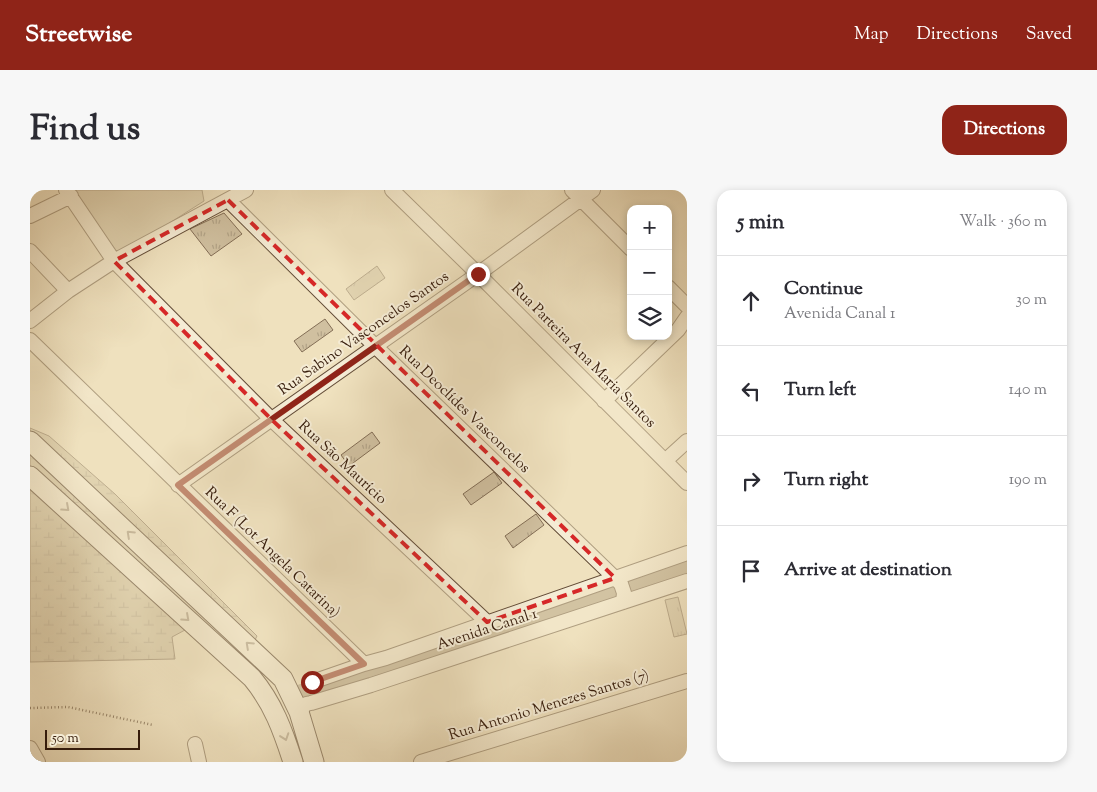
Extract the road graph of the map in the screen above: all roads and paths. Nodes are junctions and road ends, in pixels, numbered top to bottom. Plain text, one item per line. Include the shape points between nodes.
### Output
1 (246, 190) edge
2 (392, 190) edge
3 (593, 190) edge
4 (68, 193) edge
5 (576, 194) edge
6 (228, 200) junction
7 (30, 216) edge
8 (627, 246) edge
9 (30, 251) edge
10 (114, 261) junction
11 (478, 274) junction
12 (68, 291) junction
13 (672, 291) edge
14 (687, 306) edge
15 (687, 317) edge
16 (30, 322) edge
17 (30, 340) edge
18 (375, 346) junction
19 (604, 401) junction
20 (271, 419) junction
21 (30, 441) edge
22 (687, 441) edge
23 (665, 461) junction
24 (30, 476) edge
25 (687, 483) edge
26 (178, 485) junction
27 (687, 553) edge
28 (687, 581) edge
29 (621, 589) junction
30 (487, 622) junction
31 (364, 664) junction
32 (687, 681) edge
33 (312, 682) dead end
34 (30, 708) edge
35 (299, 712) junction
36 (153, 725) dead end
37 (195, 744) dead end
38 (30, 748) edge
39 (38, 762) edge
40 (199, 762) edge
41 (293, 762) edge
42 (314, 762) edge
43 (421, 762) edge

1 - 6 street
2 - 11 street, Rua Parteira Ana Maria Santos
3 - 5 street, Rua Sabino Vasconcelos Santos
4 - 7 street
4 - 10 street, Rua São Maurício
5 - 8 street
5 - 11 street, Rua Sabino Vasconcelos Santos
6 - 10 street
6 - 18 street, Rua Deoclídes Vasconcelos
9 - 12 street
10 - 12 street
10 - 20 street, Rua São Maurício
11 - 18 street, Rua Sabino Vasconcelos Santos
11 - 19 street, Rua Parteira Ana Maria Santos
12 - 16 street
13 - 14 street
15 - 19 street via 678,330
17 - 26 street, Rua F (Lot Angela Catarina)
18 - 20 street, Rua Sabino Vasconcelos Santos
18 - 29 street, Rua Deoclídes Vasconcelos
19 - 23 street, Rua Parteira Ana Maria Santos
20 - 26 street, Rua Sabino Vasconcelos Santos
20 - 30 street, Rua São Maurício
35 -> 21 main road via 283,680 263,659
22 - 23 street
23 - 25 street, Rua Parteira Ana Maria Santos
24 -> 41 main road via 244,670 262,690 275,712
26 - 31 street, Rua F (Lot Angela Catarina)
27 - 29 street, Avenida Canal 1
28 - 29 street, Avenida Canal 1
29 - 30 street, Avenida Canal 1
29 - 35 street, Avenida Canal 1 via 371,685 306,704
30 - 31 street, Avenida Canal 1
31 - 33 street, Avenida Canal 1
32 - 43 street, Rua Antonio Menezes Santos (7)
34 - 36 path via 68,707
35 - 42 main road
37 - 40 street
38 - 39 street

